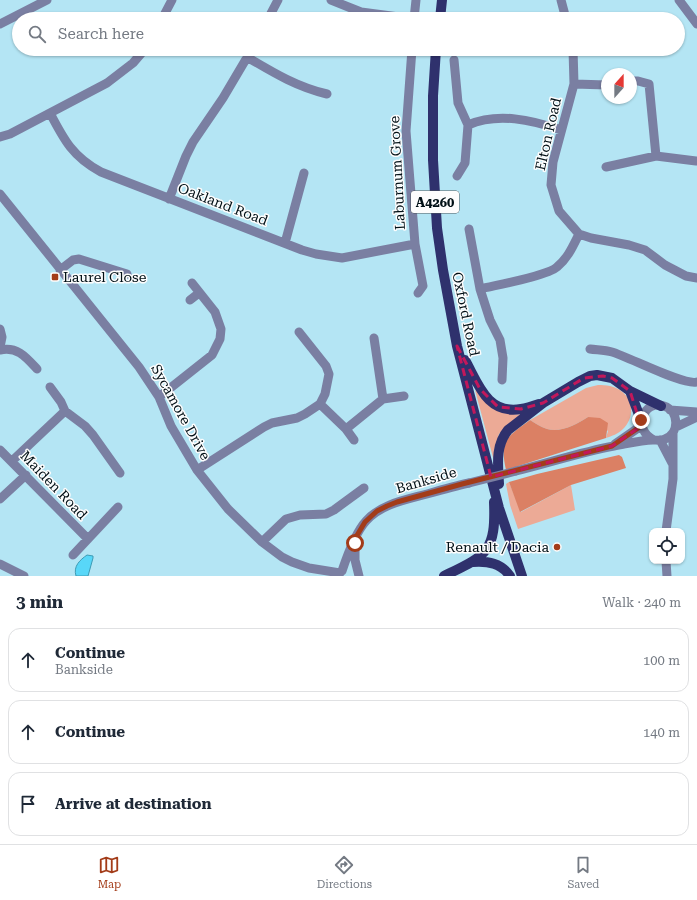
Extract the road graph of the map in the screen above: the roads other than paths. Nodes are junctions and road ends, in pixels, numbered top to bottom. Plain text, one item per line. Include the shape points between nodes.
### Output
1 (46, 0) edge
2 (172, 0) edge
3 (278, 0) edge
4 (331, 0) edge
5 (416, 0) edge
6 (442, 0) edge
7 (561, 0) edge
8 (679, 0) edge
9 (23, 12) edge
10 (166, 12) edge
11 (272, 12) edge
12 (361, 12) edge
13 (415, 12) edge
14 (441, 12) edge
15 (564, 12) edge
16 (12, 18) edge
17 (0, 24) edge
18 (697, 24) edge
19 (139, 56) edge
20 (248, 56) edge
21 (254, 56) edge
22 (411, 56) edge
23 (436, 56) edge
24 (573, 56) edge
25 (454, 60) dead end
26 (637, 81) edge
27 (574, 84) junction
28 (601, 84) edge
29 (327, 94) dead end
30 (50, 113) junction
31 (468, 125) junction
32 (561, 130) junction
33 (0, 137) edge
34 (656, 156) junction
35 (696, 161) edge
36 (606, 167) dead end
37 (304, 173) dead end
38 (457, 176) dead end
39 (0, 194) edge
40 (169, 199) junction
41 (469, 229) dead end
42 (579, 234) junction
43 (285, 243) junction
44 (415, 244) junction
45 (60, 270) junction
46 (127, 274) dead end
47 (697, 278) edge
48 (192, 283) dead end
49 (480, 289) junction
50 (200, 292) junction
51 (418, 293) dead end
52 (190, 300) dead end
53 (0, 329) edge
54 (300, 332) dead end
55 (374, 338) dead end
56 (458, 346) junction
57 (0, 347) edge
58 (590, 349) dead end
59 (0, 350) edge
60 (37, 369) dead end
61 (502, 380) dead end
62 (697, 382) edge
63 (50, 387) dead end
64 (630, 391) junction
65 (404, 396) dead end
66 (159, 397) junction
67 (383, 399) junction
68 (543, 403) junction
69 (320, 404) junction
70 (665, 408) junction
71 (65, 411) junction
72 (697, 412) edge
73 (697, 418) edge
74 (641, 423) junction
75 (346, 429) junction
76 (674, 430) junction
77 (354, 440) dead end
78 (657, 440) junction
79 (612, 446) junction
80 (0, 450) edge
81 (12, 461) junction
82 (672, 464) junction
83 (197, 470) junction
84 (120, 473) dead end
85 (26, 475) junction
86 (493, 482) junction
87 (364, 488) dead end
88 (0, 499) edge
89 (118, 507) dead end
90 (500, 508) junction
91 (666, 528) edge
92 (356, 537) junction
93 (88, 540) junction
94 (262, 542) junction
95 (73, 555) dead end
96 (473, 562) junction
97 (0, 564) edge
98 (666, 564) edge
99 (309, 568) junction
100 (340, 573) edge
101 (24, 576) edge
102 (323, 576) edge
103 (359, 576) edge
104 (444, 576) edge
105 (510, 576) edge
106 (522, 576) edge
107 (667, 576) edge

1 - 9 street
2 - 10 street
3 - 11 street
4 - 12 street
5 - 13 street
6 - 14 main road
7 - 15 street
8 - 18 street
16 - 17 street
19 - 30 street via 107,83
20 - 40 street via 192,142
21 - 29 street via 287,80
22 - 44 street, Laburnum Grove via 406,131
23 - 56 main road, Oxford Road / A4260 via 432,130 437,228
24 - 27 street, Elton Road
25 - 31 street via 458,103
26 - 34 street via 649,84
27 - 28 street
27 - 32 street, Elton Road
30 - 33 street
30 - 40 street, Oakland Road via 65,142 91,167
31 - 32 street via 496,118 518,119
31 - 38 street via 465,163
32 - 42 street, Elton Road via 553,162 551,185 558,210
34 - 35 street
34 - 36 street
37 - 43 street
39 - 45 street, Sycamore Drive
40 - 43 street, Oakland Road
41 - 49 street
42 - 47 street via 645,250 665,265 686,276
42 - 49 street via 569,254 556,268
43 - 44 street, Oakland Road via 316,254 342,258
44 - 51 street, Laburnum Grove via 423,286
45 - 46 street via 73,260 79,259
45 - 66 street, Sycamore Drive via 139,367
48 - 50 street
49 - 61 street via 490,320 500,340 503,358
50 - 52 street
50 - 66 street via 215,312 221,329 220,339 212,355
53 - 57 street
54 - 69 street via 326,366 329,374
55 - 67 street
56 - 68 main road via 480,389 492,403 514,410
56 - 86 main road, Oxford Road / A4260
58 - 62 street via 632,359 676,379
59 - 60 street via 19,351
63 - 71 street
64 - 68 main road via 612,378 590,376
64 - 70 main road
64 - 74 main road
65 - 67 street
66 - 83 street, Sycamore Drive via 171,426
67 - 75 street
68 - 90 main road via 513,425 504,435 498,449
69 - 75 street
69 - 83 street via 297,418 264,427
70 - 72 street
70 - 74 street via 651,407 646,410
70 - 76 street via 675,418
71 - 81 street
71 - 84 street via 93,435
73 - 76 street
74 - 78 street via 646,434
74 - 79 street
75 - 77 street
76 - 78 street via 665,439
76 - 82 street
78 - 79 street
78 - 82 street
79 - 92 street, Bankside, bridge via 397,502 377,511 365,522
80 - 81 street, Maiden Road
81 - 85 street, Maiden Road
82 - 91 street via 673,479
83 - 94 street, Sycamore Drive via 228,509
85 - 88 street
85 - 93 street, Maiden Road
86 - 90 main road, Oxford Road / A4260
86 - 96 main road via 495,524 492,538 484,552
87 - 94 street via 326,514 300,515 286,519
89 - 93 street
90 - 106 main road, Oxford Road / A4260
92 - 100 street, Bankside
92 - 103 street, Bankside via 354,549
93 - 95 street
94 - 99 street, Sycamore Drive via 282,557
96 - 104 main road
96 - 105 main road via 496,564
97 - 101 street
98 - 107 street
99 - 100 street, Sycamore Drive
99 - 102 street, Sycamore Drive
100 - 103 street, Sycamore Drive via 350,570

